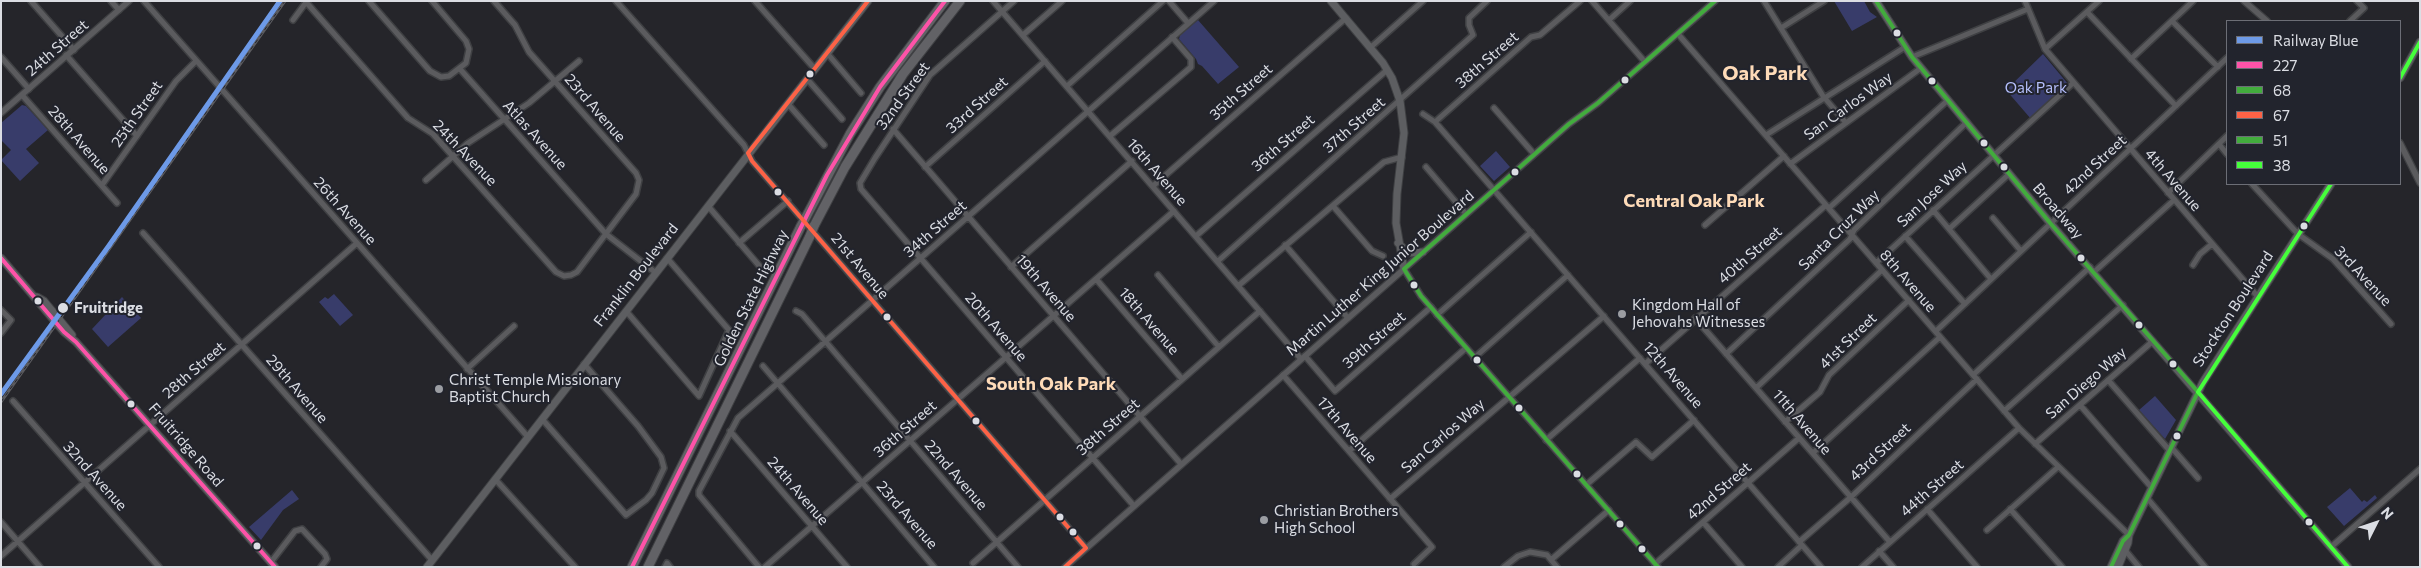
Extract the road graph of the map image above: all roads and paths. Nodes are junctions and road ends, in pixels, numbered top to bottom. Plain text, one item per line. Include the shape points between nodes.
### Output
1 (31, 1) edge
2 (111, 1) edge
3 (129, 1) edge
4 (144, 1) edge
5 (369, 1) edge
6 (432, 1) edge
7 (494, 1) edge
8 (616, 1) edge
9 (755, 1) edge
10 (943, 1) edge
11 (960, 1) edge
12 (993, 1) edge
13 (1014, 1) edge
14 (1062, 1) edge
15 (1162, 1) edge
16 (1170, 1) edge
17 (1214, 1) edge
18 (1331, 1) edge
19 (1423, 1) edge
20 (1487, 1) edge
21 (1580, 1) edge
22 (1592, 1) edge
23 (1630, 1) edge
24 (1715, 1) edge
25 (1764, 1) edge
26 (1824, 1) edge
27 (1876, 1) edge
28 (2025, 1) edge
29 (2099, 1) edge
30 (2193, 1) edge
31 (2244, 1) edge
32 (2357, 1) edge
33 (306, 2) edge
34 (866, 2) edge
35 (2028, 9) junction
36 (119, 10) junction
37 (1002, 11) junction
38 (2087, 12) junction
39 (1346, 18) junction
40 (293, 20) dead end
41 (1609, 20) junction
42 (2266, 20) edge
43 (2351, 20) edge
44 (2172, 21) junction
45 (1188, 23) junction
46 (1781, 28) junction
47 (1678, 34) junction
48 (1023, 36) junction
49 (1172, 37) junction
50 (2420, 42) edge
51 (1371, 47) junction
52 (1905, 48) junction
53 (2045, 49) junction
54 (74, 50) junction
55 (828, 53) junction
56 (66, 56) junction
57 (1, 57) edge
58 (1912, 57) junction
59 (2132, 59) junction
60 (2226, 59) edge
61 (196, 61) junction
62 (579, 61) dead end
63 (1045, 61) junction
64 (1645, 62) junction
65 (2218, 67) junction
66 (1921, 68) junction
67 (460, 69) junction
68 (815, 69) junction
69 (1387, 70) junction
70 (2401, 76) edge
71 (807, 79) junction
72 (555, 82) junction
73 (2073, 83) junction
74 (1067, 86) junction
75 (29, 89) junction
76 (862, 93) dead end
77 (22, 94) junction
78 (1825, 98) junction
79 (1948, 100) junction
80 (1400, 101) junction
81 (788, 104) junction
82 (2176, 106) junction
83 (1494, 108) dead end
84 (1088, 111) junction
85 (1, 113) edge
86 (1423, 114) dead end
87 (504, 119) junction
88 (842, 119) dead end
89 (1435, 122) junction
90 (1967, 122) junction
91 (1846, 123) junction
92 (893, 129) junction
93 (1766, 135) junction
94 (137, 136) junction
95 (1110, 136) junction
96 (2226, 137) edge
97 (2219, 144) junction
98 (824, 145) dead end
99 (2401, 145) edge
100 (2130, 149) junction
101 (748, 153) junction
102 (2226, 153) edge
103 (1534, 154) junction
104 (1994, 155) junction
105 (453, 156) junction
106 (1784, 156) junction
107 (1402, 157) junction
108 (1132, 161) junction
109 (1790, 164) junction
110 (925, 167) junction
111 (1426, 167) dead end
112 (2009, 174) junction
113 (426, 180) dead end
114 (2420, 183) edge
115 (102, 185) junction
116 (2253, 185) edge
117 (2330, 185) edge
118 (860, 186) joint
119 (1153, 186) junction
120 (1494, 190) junction
121 (2168, 192) junction
122 (2174, 200) junction
123 (788, 201) junction
124 (117, 203) dead end
125 (708, 206) junction
126 (1333, 206) junction
127 (1828, 207) junction
128 (1933, 210) junction
129 (1174, 211) junction
130 (1466, 214) junction
131 (968, 217) junction
132 (1993, 218) dead end
133 (2051, 224) junction
134 (1706, 225) dead end
135 (1949, 229) junction
136 (1531, 232) junction
137 (143, 233) dead end
138 (606, 234) junction
139 (1852, 234) junction
140 (2298, 234) junction
141 (1196, 236) junction
142 (1905, 236) junction
143 (1398, 242) junction
144 (358, 243) junction
145 (740, 243) junction
146 (2212, 244) junction
147 (1285, 245) junction
148 (2021, 251) junction
149 (1423, 252) junction
150 (1383, 256) dead end
151 (1, 258) edge
152 (667, 258) junction
153 (920, 258) junction
154 (1218, 262) junction
155 (1876, 263) junction
156 (2193, 266) dead end
157 (1011, 267) junction
158 (762, 269) dead end
159 (1404, 269) junction
160 (1882, 270) junction
161 (2092, 270) junction
162 (656, 272) junction
163 (1158, 275) dead end
164 (1568, 275) junction
165 (1096, 279) junction
166 (1992, 279) junction
167 (1238, 286) junction
168 (2258, 297) junction
169 (873, 300) junction
170 (1909, 300) junction
171 (1964, 304) junction
172 (2122, 305) junction
173 (1430, 307) junction
174 (1, 310) edge
175 (626, 311) junction
176 (796, 311) dead end
177 (1260, 311) junction
178 (1437, 315) junction
179 (1054, 316) junction
180 (1604, 316) junction
181 (1348, 318) junction
182 (1696, 318) junction
183 (2390, 324) dead end
184 (514, 326) dead end
185 (1936, 331) junction
186 (1, 333) edge
187 (1940, 336) junction
188 (2153, 340) junction
189 (825, 342) junction
190 (242, 345) junction
191 (1220, 347) junction
192 (1466, 348) junction
193 (1726, 354) junction
194 (1303, 357) junction
195 (1006, 358) junction
196 (1474, 358) junction
197 (1640, 358) junction
198 (584, 364) junction
199 (1645, 364) junction
200 (763, 366) dead end
201 (466, 369) junction
202 (1283, 375) junction
203 (1975, 377) junction
204 (1182, 379) junction
205 (2108, 380) junction
206 (778, 384) junction
207 (1756, 388) junction
208 (1335, 391) joint
209 (2198, 392) junction
210 (1510, 398) junction
211 (958, 400) junction
212 (13, 401) dead end
213 (2080, 405) junction
214 (2004, 411) junction
215 (1140, 416) junction
216 (542, 419) junction
217 (1694, 420) junction
218 (1786, 422) junction
219 (150, 426) junction
220 (2019, 428) junction
221 (730, 431) junction
222 (528, 437) junction
223 (1799, 438) junction
224 (1546, 440) junction
225 (910, 442) junction
226 (2035, 444) junction
227 (2171, 449) junction
228 (1349, 451) junction
229 (1813, 454) junction
230 (1092, 458) junction
231 (1181, 464) junction
232 (2058, 467) junction
233 (2420, 469) edge
234 (2198, 478) dead end
235 (495, 479) junction
236 (1748, 482) junction
237 (85, 483) junction
238 (863, 483) junction
239 (1586, 485) junction
240 (2152, 488) junction
241 (1851, 497) junction
242 (2147, 498) junction
243 (1390, 499) junction
244 (1044, 500) junction
245 (1134, 506) junction
246 (1927, 509) junction
247 (2010, 509) junction
248 (1608, 510) junction
249 (1, 522) edge
250 (1703, 522) junction
251 (812, 527) junction
252 (1987, 530) dead end
253 (2129, 536) junction
254 (18, 541) junction
255 (997, 542) junction
256 (1890, 542) junction
257 (1801, 543) junction
258 (2331, 547) junction
259 (1086, 548) junction
260 (2125, 550) junction
261 (1880, 551) junction
262 (1, 556) edge
263 (1552, 559) junction
264 (432, 560) junction
265 (973, 562) dead end
266 (273, 564) edge
267 (1414, 564) dead end
268 (1656, 565) edge
269 (40, 567) edge
270 (159, 567) edge
271 (321, 567) edge
272 (427, 567) edge
273 (575, 567) edge
274 (632, 567) edge
275 (648, 567) edge
276 (759, 567) edge
277 (765, 567) edge
278 (847, 567) edge
279 (934, 567) edge
280 (1018, 567) edge
281 (1065, 567) edge
282 (1504, 567) edge
283 (1557, 567) edge
284 (1742, 567) edge
285 (1778, 567) edge
286 (1821, 567) edge
287 (1862, 567) edge
288 (1893, 567) edge
289 (1977, 567) edge
290 (2062, 567) edge
291 (2111, 567) edge
292 (2118, 567) edge
293 (2139, 567) edge
294 (2205, 567) edge
295 (2348, 567) edge

1 - 54 street
2 - 36 street
3 - 36 street, 24th Street
4 - 61 street, 26th Avenue
5 - 67 street via 433,74 445,77
6 - 67 street via 468,44 468,58
7 - 72 street, 23rd Avenue via 515,25 526,48
8 - 101 street, 21st Avenue
9 - 68 street
10 - 274 highway, Golden State Highway, bridge via 850,134
11 - 275 highway, Golden State Highway, bridge via 898,81 845,167
12 - 37 street, 16th Avenue
13 - 37 street, 32nd Street
14 - 48 street
15 - 74 street
16 - 45 street
17 - 45 street, 34th Street
18 - 39 main road
19 - 51 street
20 - 80 street, 37th Street via 1469,18 1468,25 1474,35
21 - 89 street, 38th Street via 1540,35 1532,37
22 - 41 street
23 - 41 street
24 - 47 street, Martin Luther King Junior Boulevard
25 - 46 street
26 - 46 street
27 - 52 main road, Broadway
28 - 35 street, 4th Avenue
29 - 38 street
30 - 44 street
31 - 42 street
32 - 43 street via 2364,8
33 - 40 street
33 - 105 street, 24th Avenue via 408,118 430,131
34 - 55 main road, Franklin Boulevard
35 - 53 street, 4th Avenue
35 - 58 street
36 - 54 street, 24th Street
37 - 48 street, 16th Avenue
37 - 92 street, 32nd Street via 930,75
38 - 53 street
38 - 59 street
39 - 51 main road
39 - 119 street, 35th Street
41 - 64 street
44 - 59 street
44 - 65 street
45 - 49 street, 34th Street
46 - 78 street
47 - 64 street, Martin Luther King Junior Boulevard
47 - 93 street, 8th Avenue
48 - 63 street, 16th Avenue
49 - 84 street, 34th Street
49 - 95 street via 1191,59 1191,67
50 - 70 main road
51 - 69 main road
52 - 58 main road, Broadway
52 - 78 street
53 - 73 street, 4th Avenue
54 - 56 street, 24th Street
55 - 68 main road, Franklin Boulevard
55 - 76 street
56 - 75 street, 24th Street
56 - 94 street
57 - 75 street
58 - 66 main road, Broadway
59 - 82 street
60 - 65 street, 42nd Street
61 - 94 street, 25th Street via 178,78
61 - 144 street, 26th Avenue
62 - 72 street
63 - 74 street, 16th Avenue
63 - 110 street, 33rd Street
64 - 103 street, Martin Luther King Junior Boulevard
65 - 82 street, 42nd Street
66 - 79 main road, Broadway
66 - 91 street, San Carlos Way
67 - 87 street, Atlas Avenue
68 - 71 main road, Franklin Boulevard
69 - 80 main road
69 - 141 street, 36th Street
71 - 81 main road, Franklin Boulevard
71 - 88 street
72 - 87 street
72 - 138 street, 23rd Avenue via 638,176 636,194
73 - 100 street, 4th Avenue
73 - 104 street, San Jose Way
74 - 84 street, 16th Avenue
75 - 77 street, 24th Street
77 - 85 street, 24th Street
77 - 115 street, 28th Avenue
78 - 91 street
78 - 93 street
79 - 90 main road, Broadway
79 - 127 street, 40th Street
80 - 107 main road via 1404,125
80 - 154 street, 37th Street
81 - 98 street
81 - 101 main road, Franklin Boulevard
82 - 100 street, 42nd Street
83 - 103 street
84 - 95 street, 16th Avenue
84 - 131 street, 34th Street
86 - 89 street, 12th Avenue
87 - 105 street
87 - 138 street, Atlas Avenue
89 - 120 street, 12th Avenue
90 - 104 main road, Broadway
90 - 139 street, Santa Cruz Way
91 - 109 street, San Carlos Way
92 - 110 street, 19th Avenue
92 - 118 street, 32nd Street
93 - 106 street, 8th Avenue
94 - 115 street, 25th Street
95 - 108 street, 16th Avenue
96 - 97 street
97 - 102 street
97 - 121 street
99 - 114 street
100 - 121 street, 4th Avenue
100 - 133 street, 42nd Street
101 - 123 street, 21st Avenue
101 - 125 main road, Franklin Boulevard
103 - 120 street, Martin Luther King Junior Boulevard
104 - 112 main road, Broadway
104 - 128 street, San Jose Way
105 - 113 street
105 - 138 street, 24th Avenue via 560,275 577,272
106 - 109 street, 8th Avenue
106 - 134 street
107 - 126 street via 1384,162
107 - 143 main road via 1396,194
108 - 119 street, 16th Avenue
108 - 157 street
109 - 127 street, 8th Avenue
110 - 131 street, 19th Avenue
111 - 130 street
112 - 133 main road, Broadway
112 - 135 street
115 - 124 street, 28th Avenue
116 - 140 street, 3rd Avenue
117 - 140 main road, Stockton Boulevard
118 - 153 street, 20th Avenue
119 - 129 street, 16th Avenue
120 - 130 street, Martin Luther King Junior Boulevard
120 - 136 street, 12th Avenue
121 - 122 street, 4th Avenue
122 - 146 street, 4th Avenue
122 - 161 street, 43rd Street
123 - 145 street
123 - 169 street, 21st Avenue
125 - 145 street
125 - 152 main road, Franklin Boulevard
126 - 147 street
126 - 150 street via 1372,251
127 - 139 street, 8th Avenue
127 - 182 street, 40th Street
128 - 135 street
128 - 142 street, San Jose Way
129 - 141 street, 16th Avenue
129 - 165 street, 36th Street
130 - 149 street, Martin Luther King Junior Boulevard
131 - 153 street, 34th Street
131 - 157 street, 19th Avenue
132 - 148 street
133 - 148 street, 42nd Street
133 - 161 main road, Broadway
135 - 166 street
136 - 164 street, 12th Avenue
136 - 178 street
137 - 190 street, 29th Avenue
138 - 162 street, Atlas Avenue
139 - 155 street, 8th Avenue
139 - 193 street, Santa Cruz Way via 1791,296
140 - 168 main road, Stockton Boulevard
140 - 183 street, 3rd Avenue via 2333,259
141 - 154 street, 16th Avenue
142 - 155 street, San Jose Way
142 - 171 street
143 - 149 main road via 1408,253
143 - 159 main road
144 - 190 street, 28th Street
144 - 201 street, 26th Avenue
145 - 158 street
146 - 156 street via 2200,254
146 - 168 street, 4th Avenue
147 - 167 street
147 - 181 street
148 - 166 street, 42nd Street
149 - 159 street, Martin Luther King Junior Boulevard
151 - 219 main road, Fruitridge Road
152 - 162 main road, Franklin Boulevard
152 - 175 street via 730,330 699,396
153 - 169 street, 34th Street
153 - 195 street, 20th Avenue
154 - 167 street, 16th Avenue
155 - 160 street, 8th Avenue
157 - 179 street, 19th Avenue
159 - 173 street
159 - 181 street, Martin Luther King Junior Boulevard
160 - 170 street, 8th Avenue
160 - 207 street
161 - 172 main road, Broadway
161 - 203 street, 43rd Street
162 - 175 main road, Franklin Boulevard
163 - 191 street
164 - 180 street, 12th Avenue
164 - 196 street
165 - 179 street, 36th Street
165 - 204 street, 18th Avenue
166 - 171 street, 42nd Street
167 - 177 street, 16th Avenue
168 - 209 main road, Stockton Boulevard
169 - 189 street, 34th Street
169 - 211 street, 21st Avenue
170 - 185 street, 8th Avenue
170 - 218 street, 41st Street via 1829,375 1820,392
171 - 185 street, 42nd Street
172 - 188 main road, Broadway
172 - 214 street
173 - 178 street
173 - 208 street, 39th Street
174 - 186 street via 11,320
175 - 198 main road, Franklin Boulevard
176 - 189 street, 22nd Avenue
177 - 191 street, 38th Street
177 - 194 street, 16th Avenue
178 - 192 street
179 - 195 street, 36th Street
179 - 215 street, 19th Avenue
180 - 197 street, 12th Avenue
180 - 210 street, San Carlos Way
181 - 194 street, Martin Luther King Junior Boulevard
182 - 193 street, 11th Avenue
182 - 199 street, 40th Street
184 - 201 street
185 - 187 street, 8th Avenue
187 - 203 street, 8th Avenue
187 - 229 street
188 - 205 street, San Diego Way
188 - 209 main road, Broadway
189 - 206 street, 34th Street
189 - 225 street, 22nd Avenue
190 - 219 street, 28th Street
190 - 264 street, 29th Avenue
191 - 204 street, 38th Street
192 - 196 street
192 - 228 street
193 - 207 street, 11th Avenue
194 - 202 street, Martin Luther King Junior Boulevard
194 - 208 street, 16th Avenue
195 - 211 street, 36th Street
195 - 230 street, 20th Avenue
196 - 210 street
197 - 199 street, 12th Avenue
197 - 224 street
198 - 216 main road, Franklin Boulevard
198 - 216 street via 638,426 664,463 663,473 652,493 626,514
199 - 217 street, 12th Avenue
200 - 206 street, 23rd Avenue
201 - 222 street, 26th Avenue
202 - 228 street, 17th Avenue
202 - 231 street, Martin Luther King Junior Boulevard
203 - 214 street, 8th Avenue
203 - 241 street, 43rd Street
204 - 215 street, 38th Street
205 - 213 street, San Diego Way
205 - 227 street
206 - 221 street, 34th Street via 738,418
206 - 238 street, 23rd Avenue
207 - 218 street, 11th Avenue
209 - 227 main road, Stockton Boulevard
209 - 258 main road, Broadway
210 - 224 street
210 - 243 street, San Carlos Way
211 - 225 street, 36th Street
211 - 244 street, 21st Avenue
212 - 237 street, 32nd Avenue
213 - 226 street, San Diego Way
213 - 240 street
214 - 220 street, 8th Avenue
215 - 230 street, 38th Street
215 - 231 street, 19th Avenue
216 - 222 main road, Franklin Boulevard
217 - 236 street, 12th Avenue
217 - 239 street via 1652,457 1636,442
218 - 223 street, 11th Avenue
219 - 237 street, 28th Street
219 - 266 main road, Fruitridge Road
220 - 226 street, 8th Avenue
220 - 246 street, 44th Street
221 - 251 street, 24th Avenue
221 - 276 street, 34th Street via 699,495
222 - 235 main road, Franklin Boulevard
223 - 229 street, 11th Avenue
223 - 236 street, 42nd Street
224 - 239 street
225 - 238 street, 36th Street
225 - 255 street, 22nd Avenue
226 - 232 street, 8th Avenue
227 - 234 street
227 - 240 main road, Stockton Boulevard
228 - 243 street, 17th Avenue
229 - 241 street, 11th Avenue
230 - 244 street, 38th Street
230 - 245 street, 20th Avenue
231 - 245 street, Martin Luther King Junior Boulevard
232 - 247 street
232 - 253 street, 8th Avenue
233 - 258 street
235 - 264 main road, Franklin Boulevard
235 - 273 street
236 - 250 street, 42nd Street
236 - 257 street, 12th Avenue
237 - 254 street, 28th Street
237 - 270 street, 32nd Avenue
238 - 251 street, 36th Street
238 - 279 street, 23rd Avenue
239 - 248 street
240 - 242 main road, Stockton Boulevard
241 - 256 street, 11th Avenue
241 - 257 street, 43rd Street
242 - 253 main road, Stockton Boulevard
242 - 294 street
243 - 267 street, 17th Avenue via 1432,547
244 - 255 street, 38th Street
244 - 259 street, 21st Avenue
245 - 259 street, Martin Luther King Junior Boulevard
246 - 256 street, 44th Street
246 - 289 street
247 - 252 street
247 - 290 street
248 - 263 street
248 - 268 street
249 - 254 street
250 - 268 street, 42nd Street
250 - 284 street
251 - 277 street, 36th Street
251 - 278 street, 24th Avenue
253 - 260 main road, Stockton Boulevard
253 - 291 main road, Stockton Boulevard via 2123,541
254 - 262 street, 28th Street
254 - 269 street
255 - 265 street, 38th Street
255 - 280 street, 22nd Avenue
256 - 261 street, 44th Street
257 - 285 street, 43rd Street
257 - 286 street, 12th Avenue
258 - 295 main road, Broadway
259 - 281 street, Martin Luther King Junior Boulevard
260 - 292 main road, Stockton Boulevard
260 - 293 street
261 - 287 street, 44th Street
261 - 288 street
263 - 282 street via 1538,552 1526,552
263 - 283 street
264 - 272 main road, Franklin Boulevard
266 - 271 street via 295,531 302,529 326,554 327,559

